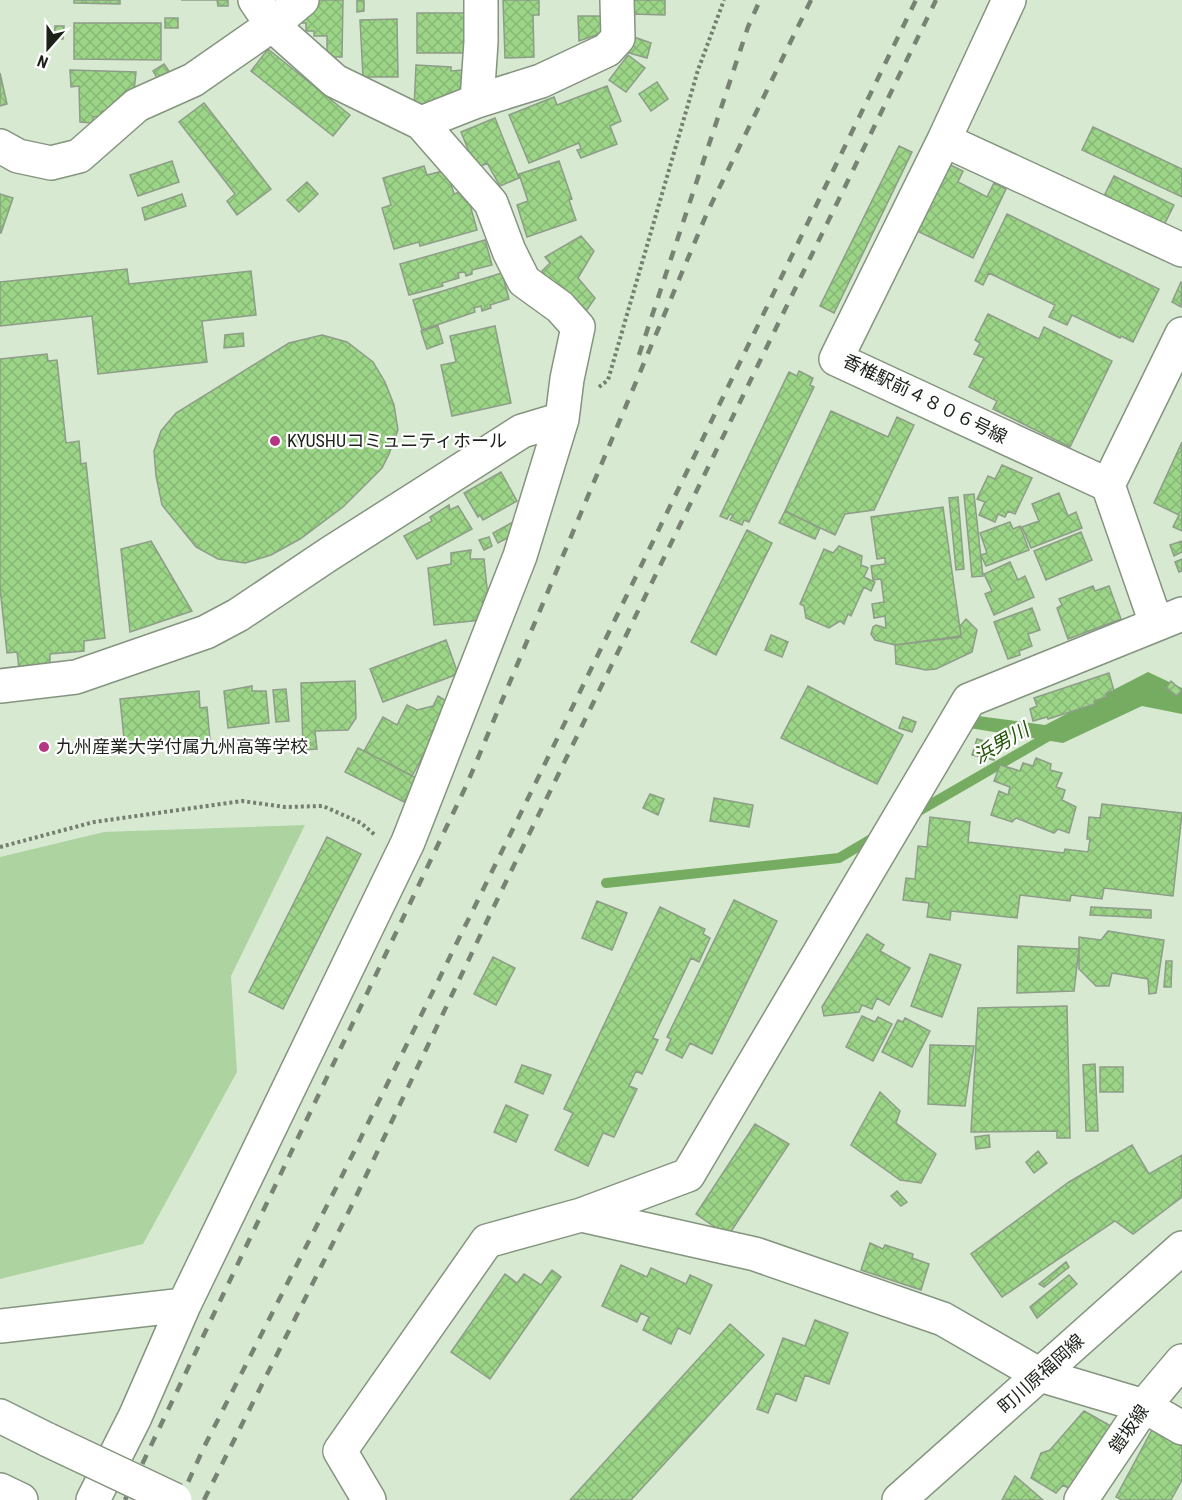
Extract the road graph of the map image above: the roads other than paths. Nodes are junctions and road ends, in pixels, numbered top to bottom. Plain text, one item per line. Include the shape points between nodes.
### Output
1 (302, 0) edge
2 (481, 0) edge
3 (618, 0) edge
4 (1009, 0) edge
5 (263, 12) edge
6 (477, 101) junction
7 (421, 123) junction
8 (944, 140) junction
9 (0, 146) edge
10 (1182, 249) edge
11 (1182, 334) edge
12 (562, 419) junction
13 (1108, 485) junction
14 (1169, 619) edge
15 (0, 686) edge
16 (581, 1215) junction
17 (1182, 1248) edge
18 (184, 1305) junction
19 (0, 1326) edge
20 (1182, 1361) edge
21 (1040, 1375) junction
22 (1144, 1406) junction
23 (0, 1416) edge
24 (1182, 1428) edge
25 (0, 1490) edge
26 (21, 1500) edge
27 (93, 1500) edge
28 (175, 1500) edge
29 (369, 1500) edge
30 (899, 1500) edge
31 (1081, 1500) edge

1 - 5 street
2 - 6 street
3 - 6 street via 618,38 607,50 542,81
4 - 8 street, 香椎駅前４８０６号線
5 - 7 street via 336,81
5 - 9 street via 193,80 137,105 79,156 51,163 18,156
6 - 7 street
7 - 12 street via 490,203 524,281 560,307 578,327
8 - 10 street
8 - 13 street, 香椎駅前４８０６号線 via 836,359
11 - 13 street
12 - 15 street via 522,431 206,632 76,677
12 - 18 street via 520,556 408,842
13 - 14 street
14 - 16 street via 969,700 688,1175
16 - 21 street via 755,1254 921,1311 943,1319
16 - 29 street via 488,1241 340,1451
17 - 21 street, 町川原福岡線
18 - 19 street
18 - 27 street
20 - 22 street, 鎧坂線
21 - 22 street
21 - 30 street, 町川原福岡線
22 - 24 street
22 - 31 street, 鎧坂線
23 - 28 street, bridge
25 - 26 street

